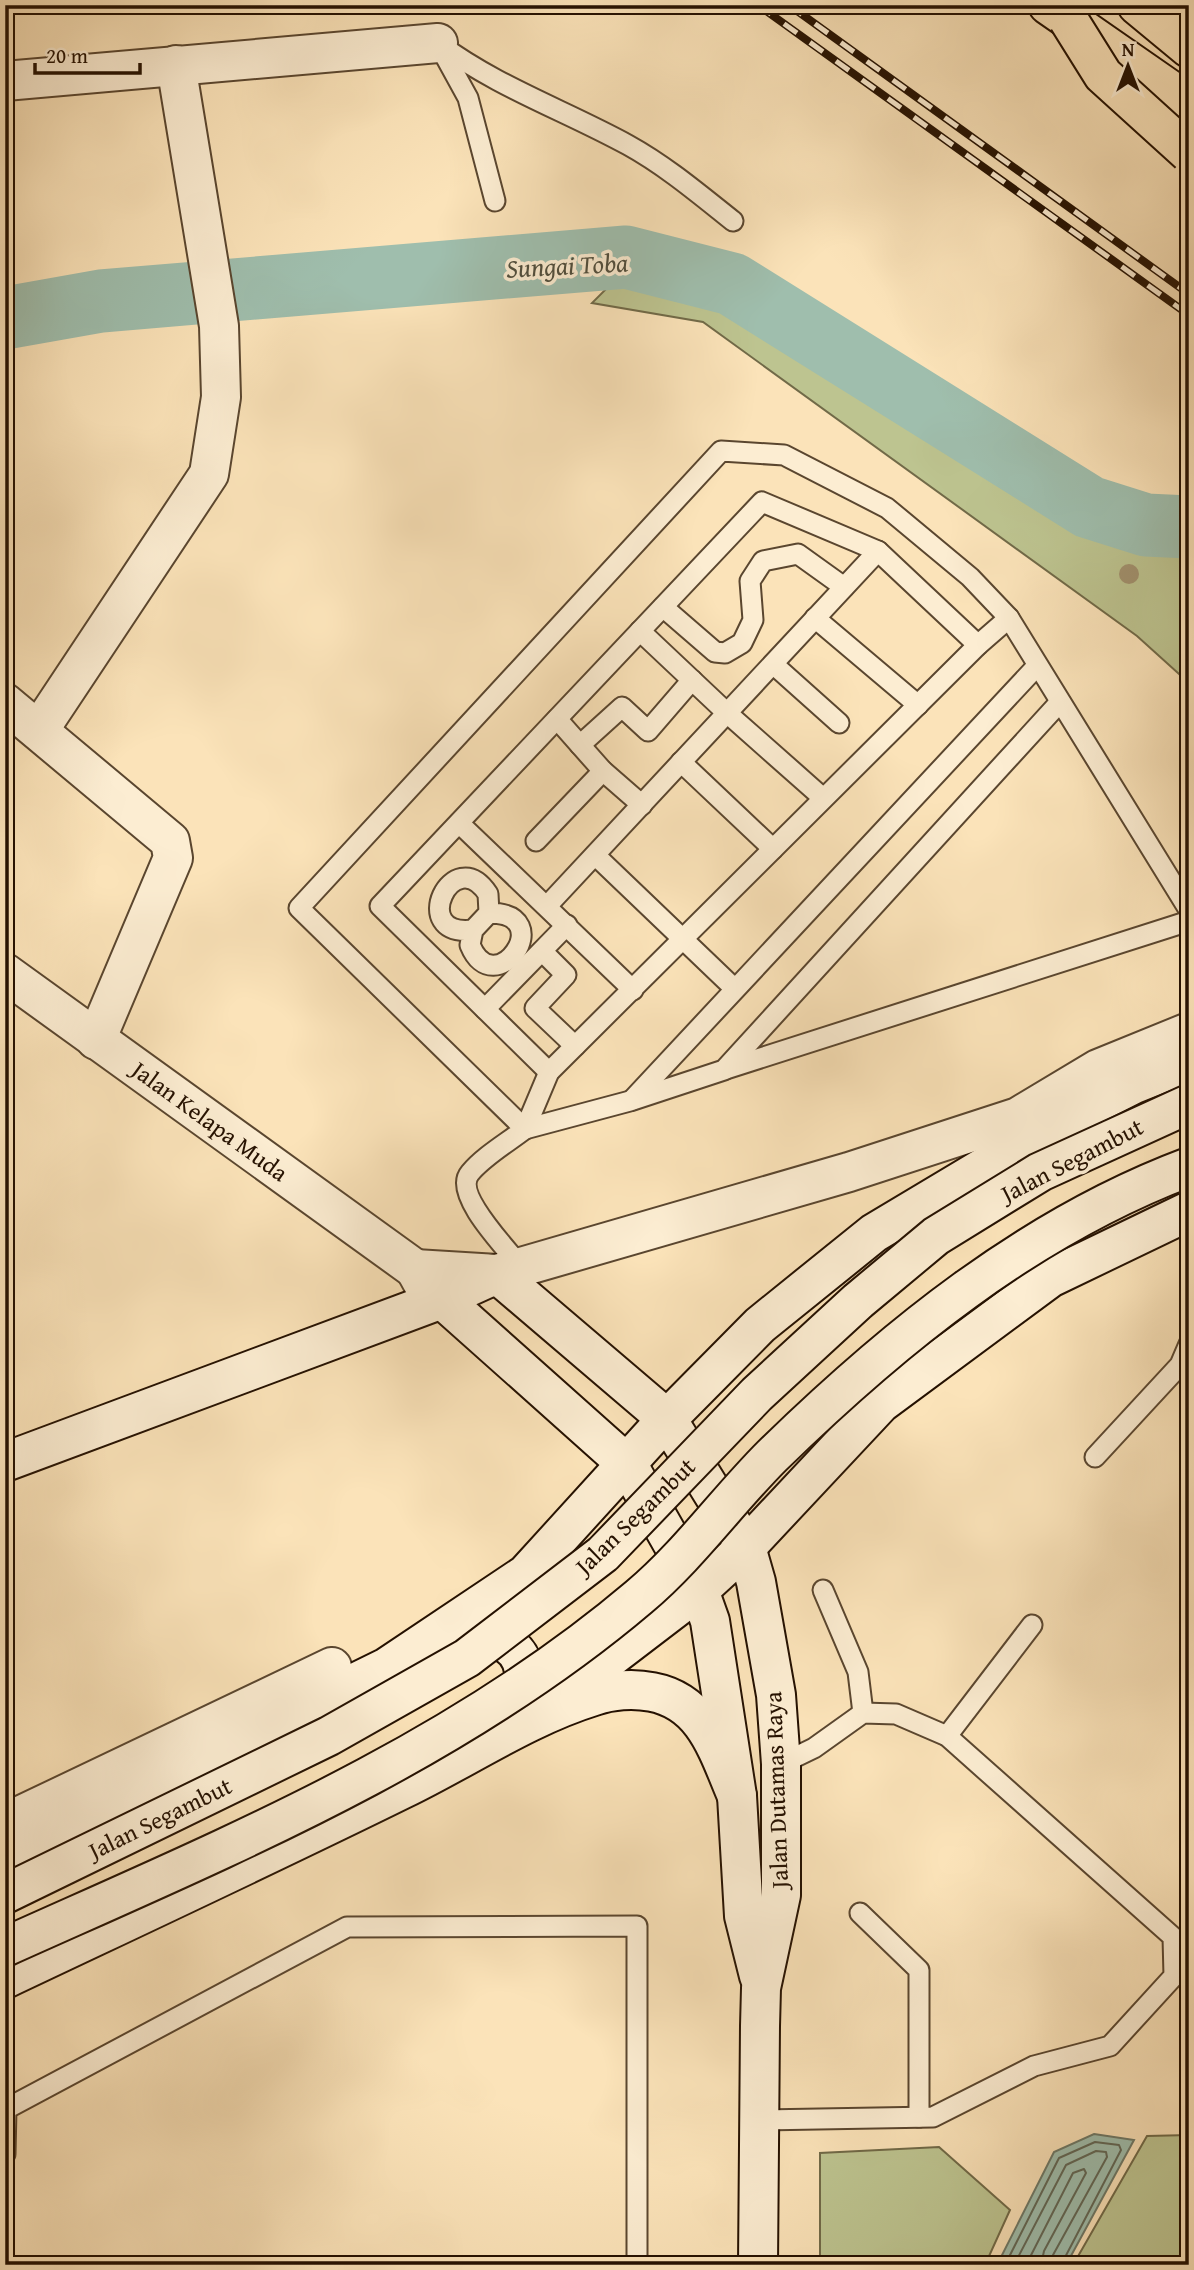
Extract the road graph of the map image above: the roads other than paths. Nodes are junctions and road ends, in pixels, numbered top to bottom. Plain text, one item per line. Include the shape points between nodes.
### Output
1 (1137, 5) edge
2 (1052, 10) edge
3 (438, 43) junction
4 (1189, 48) edge
5 (176, 65) junction
6 (5, 81) edge
7 (1189, 103) edge
8 (1189, 134) edge
9 (1189, 153) edge
10 (495, 201) dead end
11 (733, 220) dead end
12 (878, 551) junction
13 (844, 587) junction
14 (663, 607) junction
15 (815, 618) junction
16 (1009, 618) junction
17 (640, 631) junction
18 (978, 645) junction
19 (773, 664) junction
20 (1037, 666) junction
21 (692, 680) junction
22 (1060, 702) junction
23 (5, 703) edge
24 (918, 705) junction
25 (727, 713) junction
26 (557, 719) junction
27 (839, 723) dead end
28 (39, 730) junction
29 (580, 745) junction
30 (681, 762) junction
31 (603, 771) junction
32 (823, 798) junction
33 (642, 805) junction
34 (458, 823) junction
35 (536, 841) dead end
36 (773, 849) junction
37 (595, 855) junction
38 (504, 865) junction
39 (484, 887) junction
40 (542, 900) junction
41 (1189, 910) edge
42 (489, 913) junction
43 (514, 921) junction
44 (1189, 921) edge
45 (445, 922) junction
46 (567, 925) junction
47 (472, 930) junction
48 (684, 939) junction
49 (422, 947) junction
50 (542, 951) junction
51 (479, 959) junction
52 (5, 973) edge
53 (457, 982) junction
54 (735, 989) junction
55 (633, 990) junction
56 (485, 1009) junction
57 (1189, 1032) edge
58 (96, 1040) junction
59 (575, 1046) junction
60 (1189, 1062) edge
61 (724, 1070) junction
62 (549, 1072) junction
63 (631, 1101) junction
64 (1189, 1104) edge
65 (525, 1129) junction
66 (1189, 1167) edge
67 (1189, 1211) edge
68 (415, 1269) junction
69 (509, 1271) junction
70 (442, 1299) junction
71 (1189, 1345) edge
72 (703, 1381) junction
73 (667, 1419) junction
74 (1095, 1457) dead end
75 (5, 1462) edge
76 (628, 1465) junction
77 (795, 1492) junction
78 (746, 1547) junction
79 (699, 1590) junction
80 (823, 1590) dead end
81 (1032, 1625) dead end
82 (332, 1667) dead end
83 (387, 1667) junction
84 (863, 1713) junction
85 (518, 1728) junction
86 (947, 1736) junction
87 (480, 1747) junction
88 (781, 1764) junction
89 (737, 1796) junction
90 (5, 1823) edge
91 (5, 1856) edge
92 (5, 1894) edge
93 (860, 1913) dead end
94 (5, 1947) edge
95 (5, 1979) edge
96 (761, 1988) junction
97 (919, 2117) junction
98 (759, 2120) junction
99 (5, 2154) edge
100 (637, 2265) edge
101 (758, 2265) edge

1 - 4 highway
2 - 7 highway
2 - 8 lane
2 - 9 highway, bridge via 1104,75
3 - 5 main road
3 - 10 lane via 468,98
3 - 11 lane via 516,92 628,145
5 - 6 main road
5 - 28 main road via 219,326 220,397 209,474
12 - 13 lane
12 - 14 lane via 762,502
12 - 18 lane
13 - 14 lane via 798,554 763,561 750,581 753,620 741,643 725,653 715,652
13 - 15 lane
14 - 17 lane
15 - 19 lane
15 - 24 lane
16 - 18 lane
16 - 20 lane
16 - 65 lane via 970,577 887,508 784,455 721,451 299,908
17 - 21 lane
17 - 26 lane
18 - 24 lane
19 - 25 lane
19 - 27 lane
20 - 22 lane
20 - 54 lane
21 - 25 lane
21 - 29 lane via 648,731 622,707
22 - 41 lane
22 - 61 lane
23 - 28 main road
24 - 32 lane
25 - 30 lane
25 - 32 lane
26 - 29 lane
26 - 34 lane
28 - 58 main road via 174,848
29 - 31 lane
30 - 33 lane
30 - 36 lane
31 - 33 lane
31 - 35 lane
32 - 36 lane
33 - 37 lane
34 - 38 lane
34 - 49 lane via 380,906
36 - 48 lane
37 - 40 lane
37 - 48 lane
38 - 39 lane
38 - 40 lane
39 - 42 lane via 491,903
39 - 45 lane via 460,880 445,888 439,903
40 - 43 lane
40 - 46 lane
42 - 43 lane
42 - 47 lane
43 - 51 lane via 521,937 517,954 495,965
44 - 61 lane
45 - 47 lane via 455,929
45 - 49 lane
46 - 50 lane
46 - 55 lane
47 - 51 lane via 470,945
48 - 54 lane
48 - 55 lane
49 - 53 lane
50 - 56 lane
50 - 59 lane via 566,975 535,1008
51 - 53 lane
52 - 58 main road, Jalan Kelapa Muda
53 - 56 lane
54 - 63 lane
55 - 59 lane
56 - 62 lane
57 - 69 main road via 1098,1069 1017,1117 849,1172
58 - 68 main road, Jalan Kelapa Muda
59 - 62 lane
60 - 72 main road via 1063,1120 874,1233 760,1325
61 - 63 lane
62 - 65 lane
63 - 65 lane
64 - 92 main road, Jalan Segambut, bridge via 1040,1172 936,1236 757,1394 603,1555 467,1658 329,1736
65 - 69 lane via 468,1175 465,1187
66 - 94 main road, bridge via 1045,1236 954,1297 771,1457 641,1596 522,1686 389,1767
67 - 77 main road via 1050,1278 881,1403
68 - 69 main road
68 - 70 main road, Jalan Kelapa Muda via 426,1289
69 - 70 main road
69 - 73 main road, Jalan Dutamas Raya
70 - 75 main road
70 - 76 main road, Jalan Dutamas Raya
71 - 74 lane via 1180,1365
72 - 73 main road
72 - 77 main road via 697,1419 709,1457 722,1472 747,1487 776,1494
73 - 76 main road
73 - 78 main road, Jalan Dutamas Raya
76 - 79 main road, Jalan Dutamas Raya
76 - 83 main road via 526,1574
77 - 78 main road
78 - 79 main road
78 - 88 main road, Jalan Dutamas Raya via 776,1695
79 - 85 main road
79 - 89 main road, Jalan Dutamas Raya via 710,1621
80 - 84 lane via 858,1672
81 - 86 lane
82 - 90 main road
83 - 87 main road via 457,1638 482,1635 510,1643 522,1658 525,1672 522,1704
83 - 91 main road
84 - 86 lane via 896,1714
84 - 88 lane via 814,1748
85 - 87 main road
85 - 89 main road via 615,1691 650,1691 678,1699 711,1734
86 - 97 lane via 1173,1937 1174,1976 1110,2046 1034,2066 933,2117
87 - 95 main road via 409,1787
88 - 96 main road, Jalan Dutamas Raya via 781,1895
89 - 96 main road, Jalan Dutamas Raya via 744,1916
93 - 97 lane via 919,1970
96 - 98 main road, Jalan Dutamas Raya
97 - 98 lane
98 - 101 main road, Jalan Dutamas Raya
99 - 100 lane via 6,2109 347,1927 638,1926

